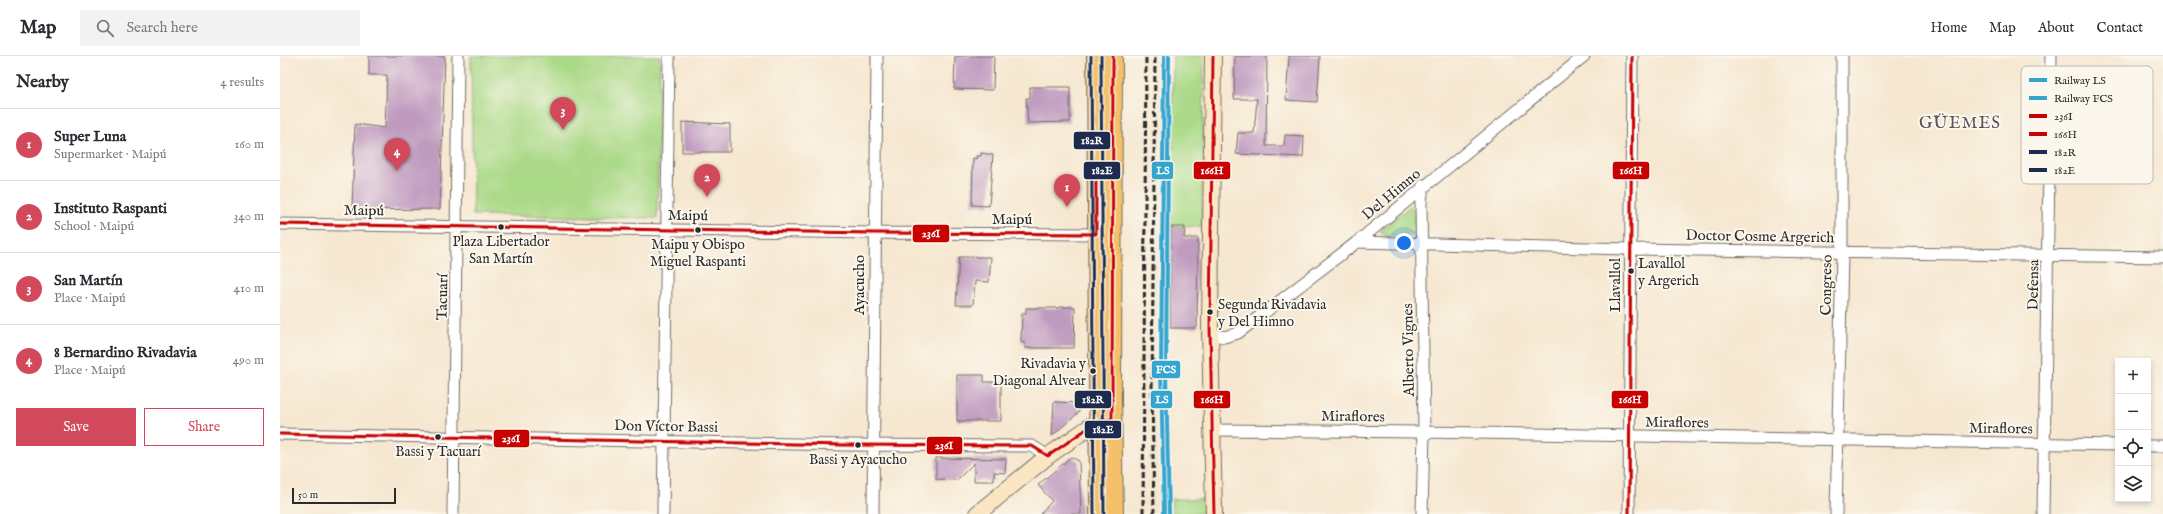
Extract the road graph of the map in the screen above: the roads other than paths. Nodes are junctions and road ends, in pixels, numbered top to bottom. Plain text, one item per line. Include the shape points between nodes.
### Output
1 (458, 56) edge
2 (669, 56) edge
3 (877, 56) edge
4 (1096, 56) edge
5 (1113, 56) edge
6 (1213, 56) edge
7 (1584, 56) edge
8 (1632, 56) edge
9 (1842, 56) edge
10 (2051, 56) edge
11 (2051, 66) edge
12 (2050, 184) edge
13 (1423, 186) junction
14 (280, 224) edge
15 (458, 226) junction
16 (667, 230) junction
17 (875, 233) junction
18 (1096, 234) junction
19 (1357, 242) junction
20 (1421, 243) junction
21 (1630, 249) junction
22 (1842, 252) junction
23 (2049, 256) junction
24 (2163, 257) edge
25 (1210, 334) junction
26 (1105, 420) junction
27 (1211, 430) junction
28 (1424, 432) junction
29 (280, 434) edge
30 (1629, 436) junction
31 (455, 438) junction
32 (1837, 439) junction
33 (664, 441) junction
34 (2044, 444) junction
35 (874, 445) junction
36 (2115, 445) edge
37 (2151, 446) edge
38 (2163, 446) edge
39 (1048, 456) junction
40 (453, 514) edge
41 (663, 514) edge
42 (873, 514) edge
43 (977, 514) edge
44 (1099, 514) edge
45 (1114, 514) edge
46 (1214, 514) edge
47 (1422, 514) edge
48 (1629, 514) edge
49 (1836, 514) edge
50 (2043, 514) edge

1 - 15 street, Tacuarí
2 - 16 street
3 - 17 street, Ayacucho
4 - 18 main road
5 - 26 main road
6 - 25 street
7 - 13 street, Del Himno
8 - 21 street, Llavallol
9 - 22 street, Congreso
10 - 11 street, Defensa
12 - 23 street, Defensa
13 - 19 street, Del Himno
13 - 20 street, Alberto Vignes
14 - 15 street, Maipú
15 - 16 street, Maipú
15 - 31 street, Tacuarí
16 - 17 street, Maipú
16 - 33 street
17 - 18 street, Maipú
17 - 35 street, Ayacucho
18 - 26 main road
19 - 20 street, Doctor Cosme Argerich
19 - 25 street, Del Himno via 1238,333 1224,337
20 - 21 street, Doctor Cosme Argerich
20 - 28 street, Alberto Vignes
21 - 22 street, Doctor Cosme Argerich
21 - 30 street, Llavallol
22 - 23 street, Doctor Cosme Argerich
22 - 32 street, Congreso
23 - 24 street, Doctor Cosme Argerich
23 - 34 street, Defensa
25 - 27 street
26 - 39 street
26 - 44 main road
26 - 45 main road
27 - 28 street, Miraflores
27 - 46 street
28 - 30 street, Miraflores
28 - 47 street, Alberto Vignes
29 - 31 street, Don Víctor Bassi
30 - 32 street, Miraflores
30 - 48 street, Llavallol
31 - 33 street, Don Víctor Bassi
31 - 40 street, Tacuarí
32 - 34 street, Miraflores
32 - 49 street, Congreso
33 - 35 street, Don Víctor Bassi
33 - 41 street
34 - 36 street, Miraflores
34 - 50 street, Defensa
35 - 39 street, Don Víctor Bassi via 1032,446
35 - 42 street, Ayacucho
37 - 38 street
39 - 43 street

